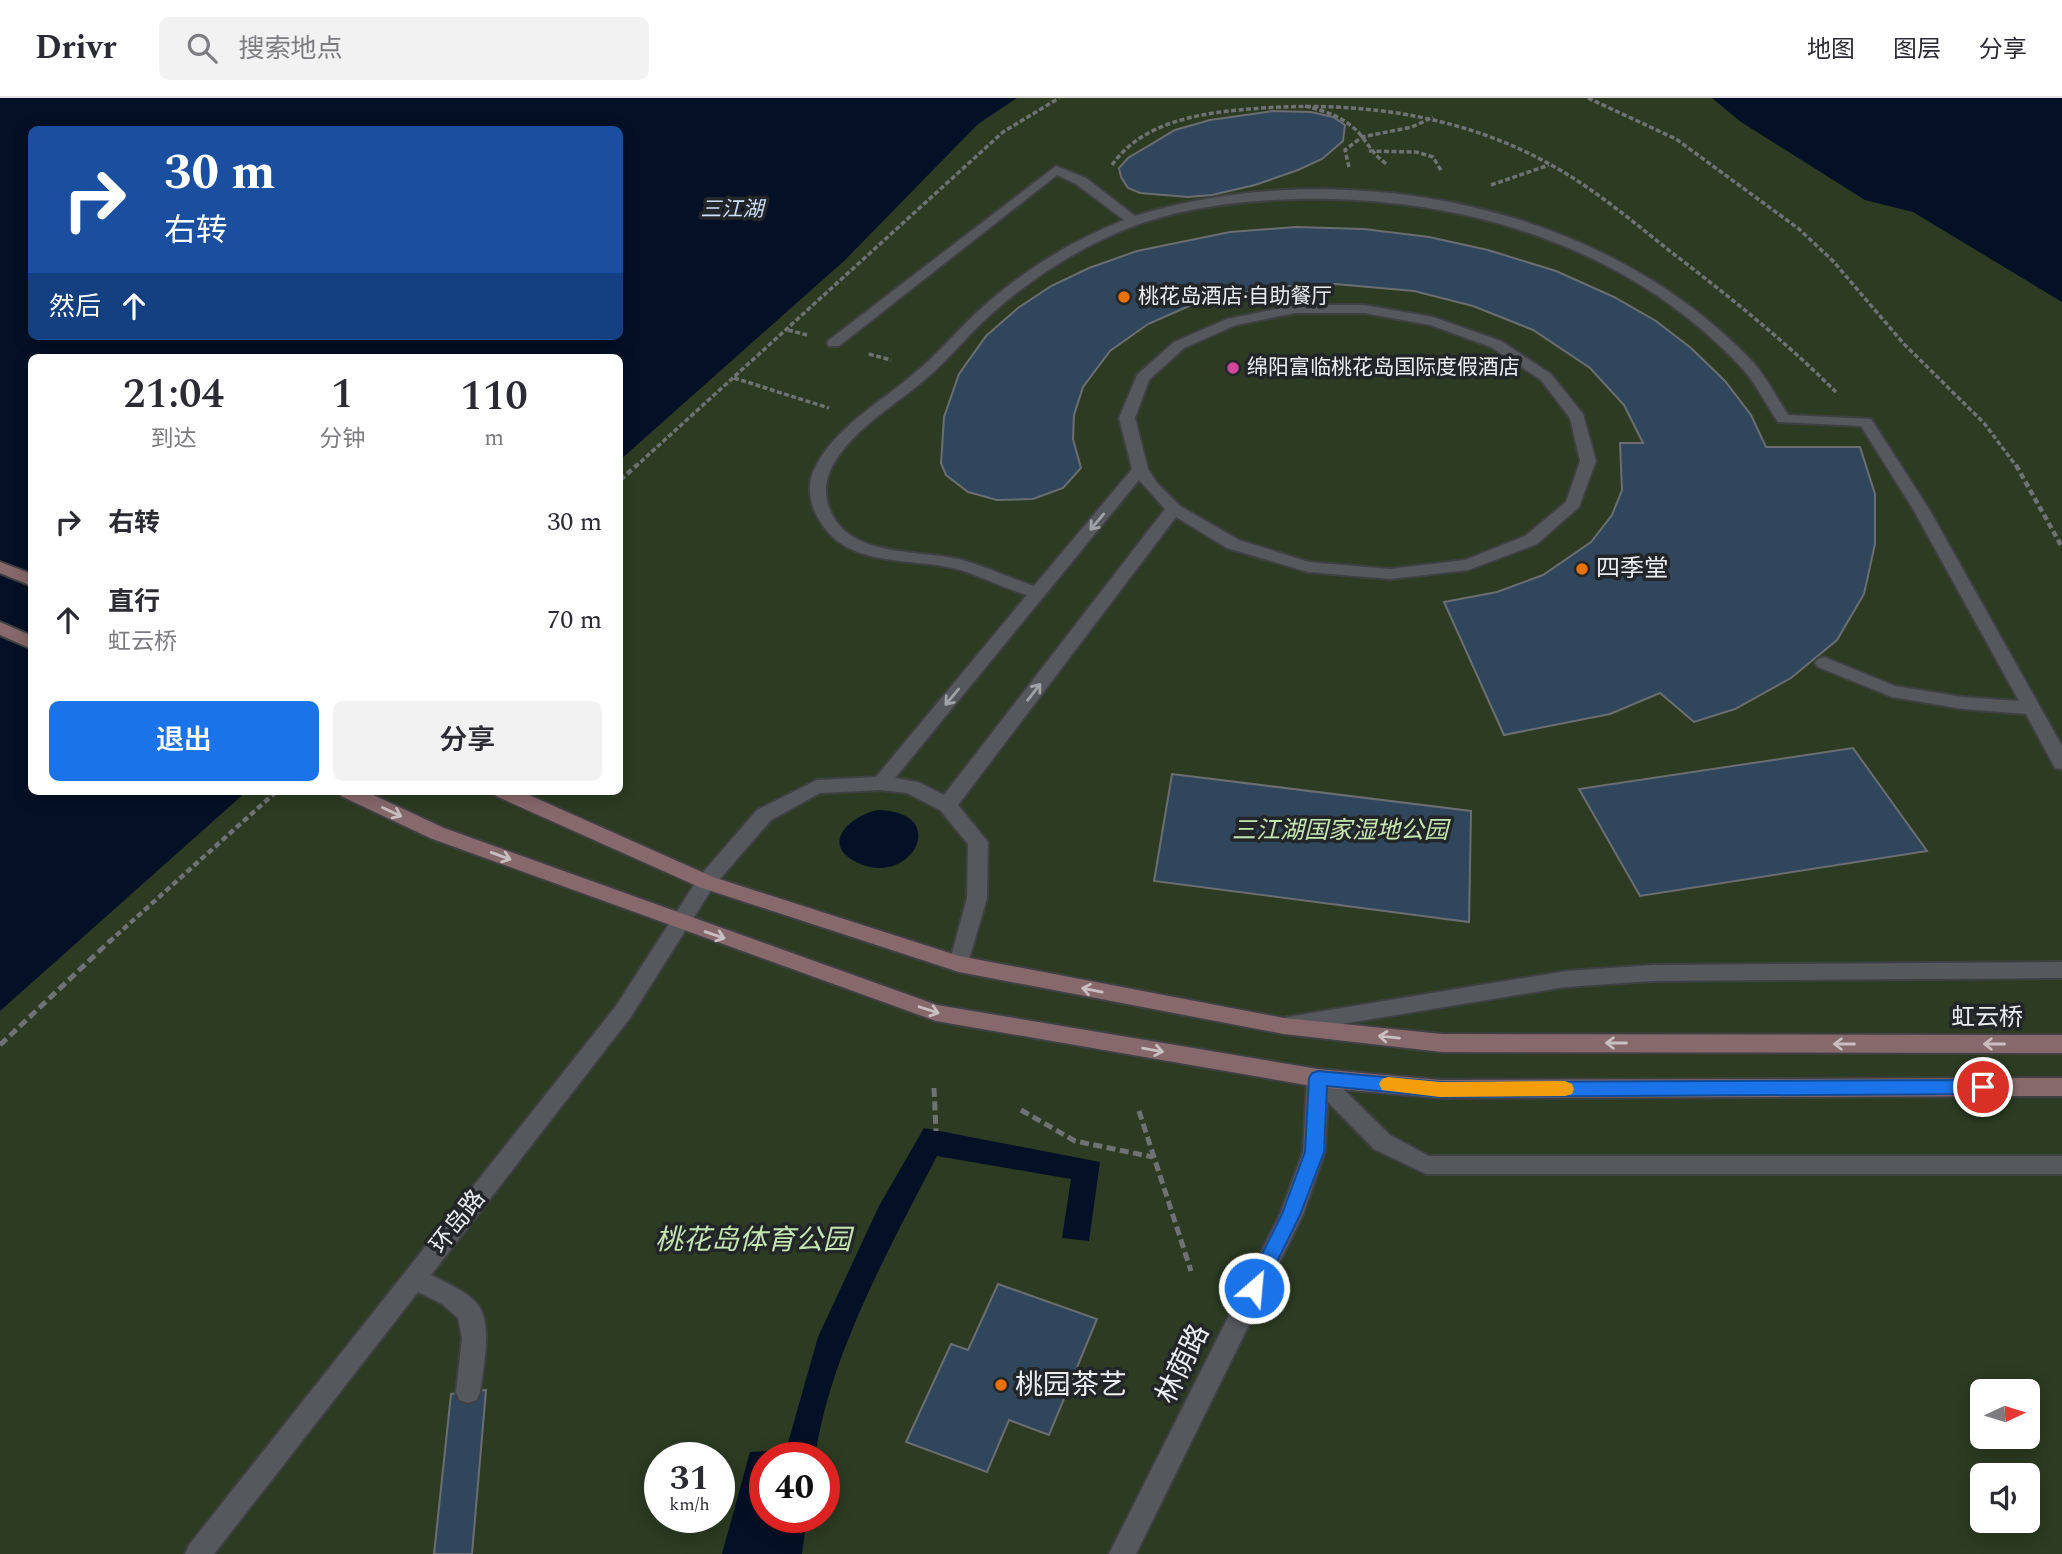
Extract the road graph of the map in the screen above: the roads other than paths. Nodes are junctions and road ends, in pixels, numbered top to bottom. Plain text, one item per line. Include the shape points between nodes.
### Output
1 (1133, 221) junction
2 (834, 343) dead end
3 (1140, 469) junction
4 (1174, 509) junction
5 (0, 567) edge
6 (28, 579) edge
7 (1038, 593) junction
8 (0, 628) edge
9 (28, 641) edge
10 (1824, 663) dead end
11 (2031, 708) junction
12 (2062, 763) edge
13 (881, 783) junction
14 (356, 795) edge
15 (511, 795) edge
16 (947, 804) junction
17 (706, 882) junction
18 (680, 922) junction
19 (959, 964) junction
20 (2062, 970) edge
21 (1284, 1026) junction
22 (2062, 1044) edge
23 (1318, 1078) junction
24 (2062, 1087) edge
25 (2062, 1165) edge
26 (414, 1278) junction
27 (468, 1392) dead end
28 (198, 1554) edge
29 (1122, 1554) edge

1 - 2 street via 1081,181 1056,170
1 - 7 street via 1052,260 990,308 928,371 840,442 824,463 816,489 824,515 841,534 866,549 957,564
1 - 11 street via 1225,199 1318,193 1407,199 1506,217 1598,253 1681,305 1745,363 1783,419 1866,422 1921,509
3 - 4 street
3 - 4 street via 1127,418 1142,378 1179,345 1232,321 1295,309 1364,309 1433,321 1496,344 1546,377 1578,417 1588,461 1573,504 1531,540 1468,565 1390,574 1308,567 1233,544
3 -> 7 street
16 -> 4 street
5 - 6 main road
7 -> 13 street
8 - 9 main road
10 - 11 street via 1892,691
11 - 12 street
13 - 16 street, 环岛路 via 911,787
13 - 17 street, 环岛路 via 817,787 764,815
14 -> 18 main road via 437,833
15 - 17 main road, 虹云桥
16 - 19 street via 978,842 977,898
17 - 18 street, 环岛路
17 - 19 main road, 虹云桥
18 -> 23 main road via 936,1013
18 - 26 street, 环岛路 via 623,1012
21 -> 19 main road, 虹云桥
20 - 21 street via 1653,973 1566,979
22 -> 21 main road, 虹云桥 via 1442,1042
23 - 24 main road via 1440,1089
23 - 25 street via 1382,1142 1426,1165
23 - 29 street, 林荫路 via 1314,1152 1291,1215
26 - 27 street via 470,1312 474,1338
26 - 28 street, 环岛路

